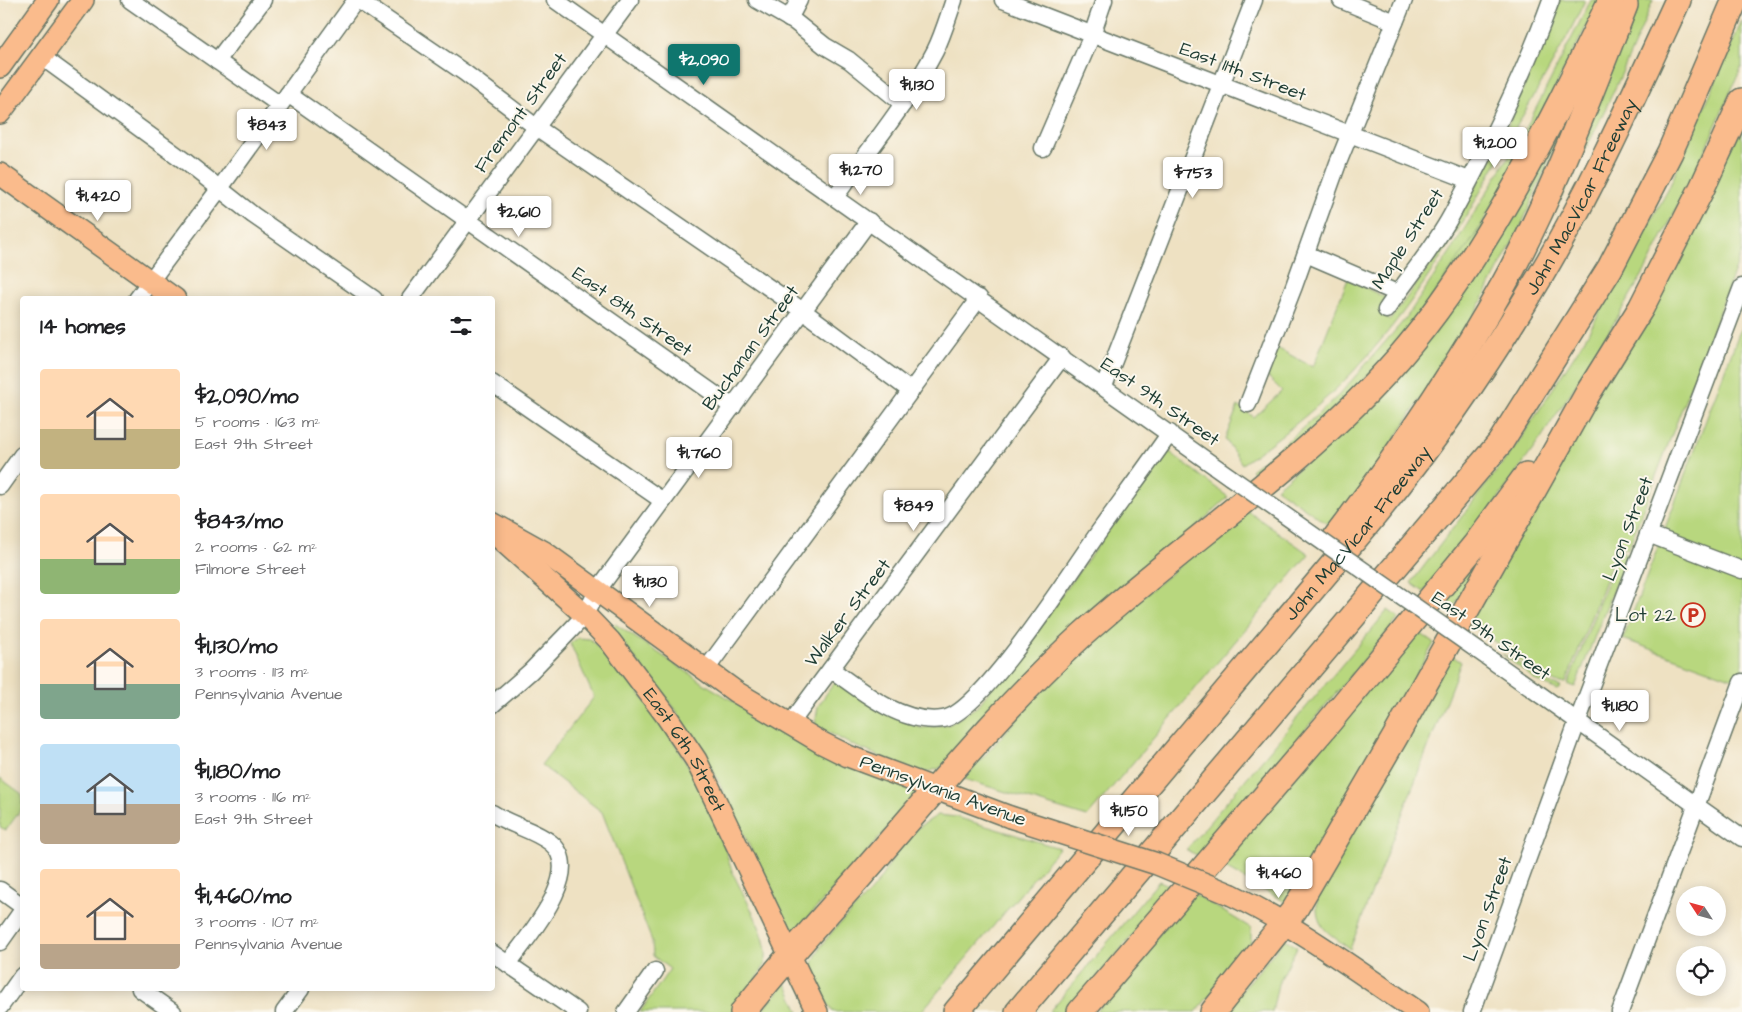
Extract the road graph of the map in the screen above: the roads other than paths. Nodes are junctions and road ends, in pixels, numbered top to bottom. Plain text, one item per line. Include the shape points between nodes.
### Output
1 (48, 0) edge
2 (83, 0) edge
3 (130, 0) edge
4 (263, 0) edge
5 (357, 0) edge
6 (555, 0) edge
7 (630, 0) edge
8 (758, 0) edge
9 (799, 0) edge
10 (954, 0) edge
11 (1004, 0) edge
12 (1104, 0) edge
13 (1254, 0) edge
14 (1341, 0) edge
15 (1404, 0) edge
16 (1551, 0) edge
17 (1611, 0) edge
18 (1627, 0) edge
19 (1678, 0) edge
20 (1735, 0) edge
21 (789, 19) junction
22 (1395, 22) junction
23 (604, 34) junction
24 (1092, 35) junction
25 (42, 57) junction
26 (217, 61) junction
27 (0, 67) edge
28 (1220, 84) junction
29 (284, 99) junction
30 (1742, 101) edge
31 (903, 104) junction
32 (0, 113) edge
33 (536, 127) junction
34 (1351, 135) junction
35 (1043, 148) dead end
36 (0, 174) edge
37 (1468, 180) junction
38 (220, 188) junction
39 (835, 197) junction
40 (467, 220) junction
41 (869, 221) junction
42 (1310, 256) junction
43 (150, 281) junction
44 (1742, 287) edge
45 (1398, 294) junction
46 (139, 296) edge
47 (171, 296) edge
48 (370, 296) edge
49 (412, 296) edge
50 (979, 298) junction
51 (1386, 310) dead end
52 (803, 311) junction
53 (1062, 357) junction
54 (495, 384) edge
55 (1104, 386) junction
56 (911, 390) junction
57 (1588, 393) junction
58 (1248, 404) dead end
59 (733, 406) junction
60 (1170, 433) junction
61 (20, 458) edge
62 (0, 486) edge
63 (663, 501) junction
64 (495, 525) edge
65 (495, 534) edge
66 (1648, 534) junction
67 (1742, 570) edge
68 (597, 591) junction
69 (584, 615) junction
70 (831, 669) junction
71 (705, 671) junction
72 (1742, 682) edge
73 (496, 696) edge
74 (1578, 720) junction
75 (790, 724) junction
76 (1195, 727) junction
77 (935, 790) junction
78 (1697, 806) junction
79 (495, 814) edge
80 (1742, 838) edge
81 (0, 890) edge
82 (20, 905) edge
83 (20, 914) edge
84 (1284, 923) junction
85 (0, 942) edge
86 (495, 954) edge
87 (790, 958) junction
88 (508, 964) junction
89 (655, 971) dead end
90 (20, 979) edge
91 (143, 991) edge
92 (300, 991) edge
93 (0, 1007) edge
94 (173, 1012) edge
95 (284, 1012) edge
96 (578, 1012) edge
97 (626, 1012) edge
98 (743, 1012) edge
99 (817, 1012) edge
100 (956, 1012) edge
101 (1018, 1012) edge
102 (1080, 1012) edge
103 (1213, 1012) edge
104 (1418, 1012) edge
105 (1472, 1012) edge
106 (1620, 1012) edge

1 - 27 main road
2 - 25 main road
3 - 26 street, East 8th Street
4 - 26 street
5 - 29 street
5 - 33 street
6 - 23 street, East 9th Street
7 - 23 street, Fremont Street
8 - 21 street
9 - 21 street
10 - 31 street via 936,49
11 - 24 street, East 11th Street
12 - 24 street
13 - 28 street
14 - 22 street
15 - 22 street
16 - 37 street, Maple Street via 1531,55 1484,157
17 - 77 highway via 1497,216 1427,322 1390,369 1292,462 1081,637 992,725
18 - 76 highway via 1544,204 1505,281 1444,387 1386,471
19 - 76 highway, John MacVicar Freeway via 1604,159 1542,274 1492,354 1397,489
20 - 101 highway via 1670,152 1610,268 1500,443
21 - 31 street via 849,60
22 - 34 street
23 - 33 street, Fremont Street
23 - 39 street, East 9th Street
24 - 28 street, East 11th Street
24 - 35 street
25 - 32 main road
25 - 38 street
26 - 29 street, East 8th Street
28 - 34 street, East 11th Street
28 - 55 street
29 - 38 street
29 - 40 street, East 8th Street
30 - 57 highway via 1702,188 1640,308
31 - 39 street
33 - 40 street, Fremont Street
33 - 52 street
34 - 37 street, East 11th Street
34 - 42 street via 1338,163
36 - 43 main road
37 - 45 street, Maple Street via 1450,218
38 - 43 street
38 - 48 street via 253,215
39 - 41 street, East 9th Street
40 - 49 street, Fremont Street
40 - 59 street, East 8th Street
41 - 50 street, East 9th Street
41 - 52 street, Buchanan Street
42 - 45 street
42 - 58 street
43 - 46 street
43 - 47 main road
44 - 66 street, Lyon Street
45 - 51 street, Maple Street
50 - 53 street, East 9th Street
50 - 56 street
52 - 56 street
52 - 59 street, Buchanan Street
53 - 55 street, East 9th Street
53 - 70 street, Walker Street
54 - 63 street
55 - 60 street, East 9th Street
56 - 71 street
57 - 84 highway via 1395,737
57 - 102 highway via 1469,552 1324,728
59 - 63 street, Buchanan Street
60 - 70 street via 1005,663 962,711 944,719 920,719 883,704
60 - 74 street, East 9th Street, bridge
61 - 62 street
63 - 68 street, Buchanan Street
64 - 68 main road, Pennsylvania Avenue via 544,552
65 - 69 main road, East 6th Street
66 - 67 street
66 - 74 street, Lyon Street
68 - 69 street, Buchanan Street
68 - 71 main road, Pennsylvania Avenue
69 - 73 street, Buchanan Street via 531,671
69 - 87 main road, East 6th Street via 610,640 638,676 696,760
70 - 75 street, Walker Street
71 - 75 main road, Pennsylvania Avenue
72 - 78 street
74 - 78 street, East 9th Street
74 - 105 street, Lyon Street
75 - 77 main road, Pennsylvania Avenue via 848,756
76 - 100 highway, John MacVicar Freeway
77 - 84 main road, Pennsylvania Avenue, bridge via 1157,864 1232,895
77 - 87 highway
78 - 80 street, East 9th Street
78 - 106 street
79 - 88 street via 550,842 560,852 563,866 550,905
81 - 82 street
83 - 85 street
84 - 103 highway
84 - 104 main road, Pennsylvania Avenue
86 - 88 street
87 - 98 highway
87 - 99 main road, East 6th Street
88 - 96 street
89 - 97 street
90 - 93 street
91 - 94 street
92 - 95 street

